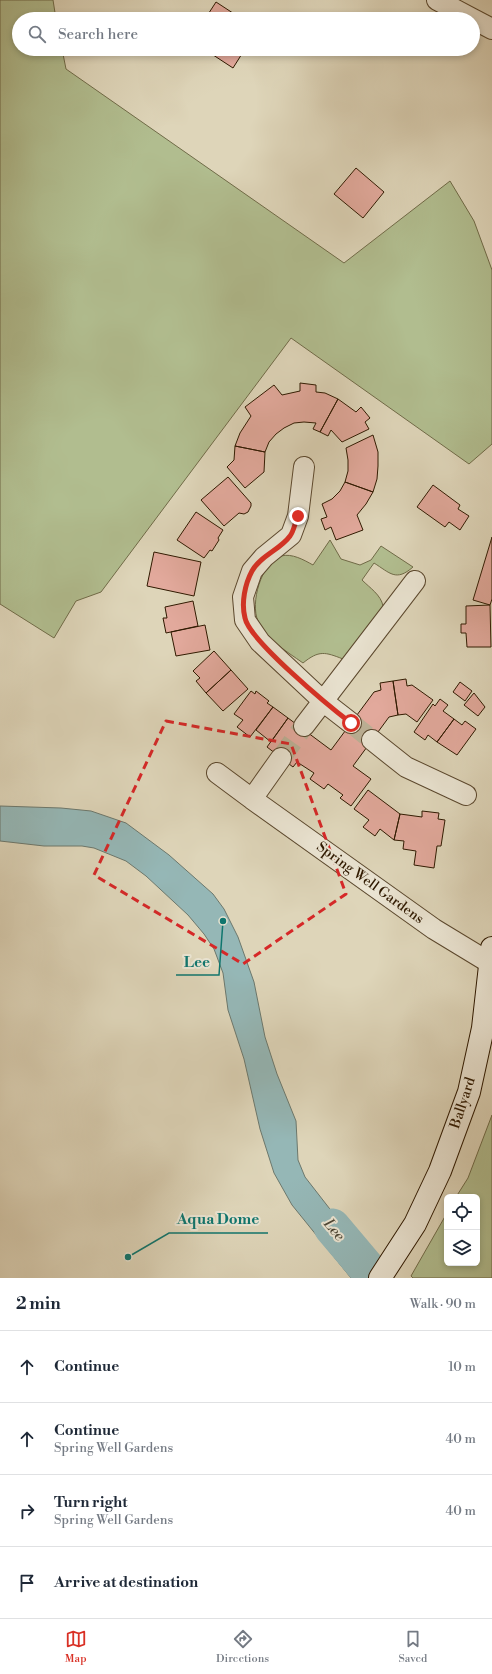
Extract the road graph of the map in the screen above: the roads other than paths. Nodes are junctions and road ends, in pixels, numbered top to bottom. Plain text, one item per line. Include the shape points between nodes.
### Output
1 (437, 0) edge
2 (460, 12) edge
3 (480, 23) edge
4 (492, 29) edge
5 (304, 467) dead end
6 (415, 581) dead end
7 (324, 702) junction
8 (351, 723) tunnel mouth
9 (304, 726) tunnel mouth
10 (372, 740) tunnel mouth
11 (281, 758) tunnel mouth
12 (217, 773) dead end
13 (466, 795) dead end
14 (252, 799) junction
15 (491, 956) edge
16 (380, 1278) edge

1 - 2 street
3 - 4 street
5 - 7 street via 298,516 291,535 264,557 252,571 244,597 245,620 260,642
6 - 7 street
7 - 8 street
7 - 9 street
10 - 13 street via 406,767
11 - 14 street
12 - 14 street, Spring Well Gardens
14 - 15 street, Spring Well Gardens via 434,929
15 - 16 street, Ballyard via 483,1028 469,1092 440,1171 415,1224

